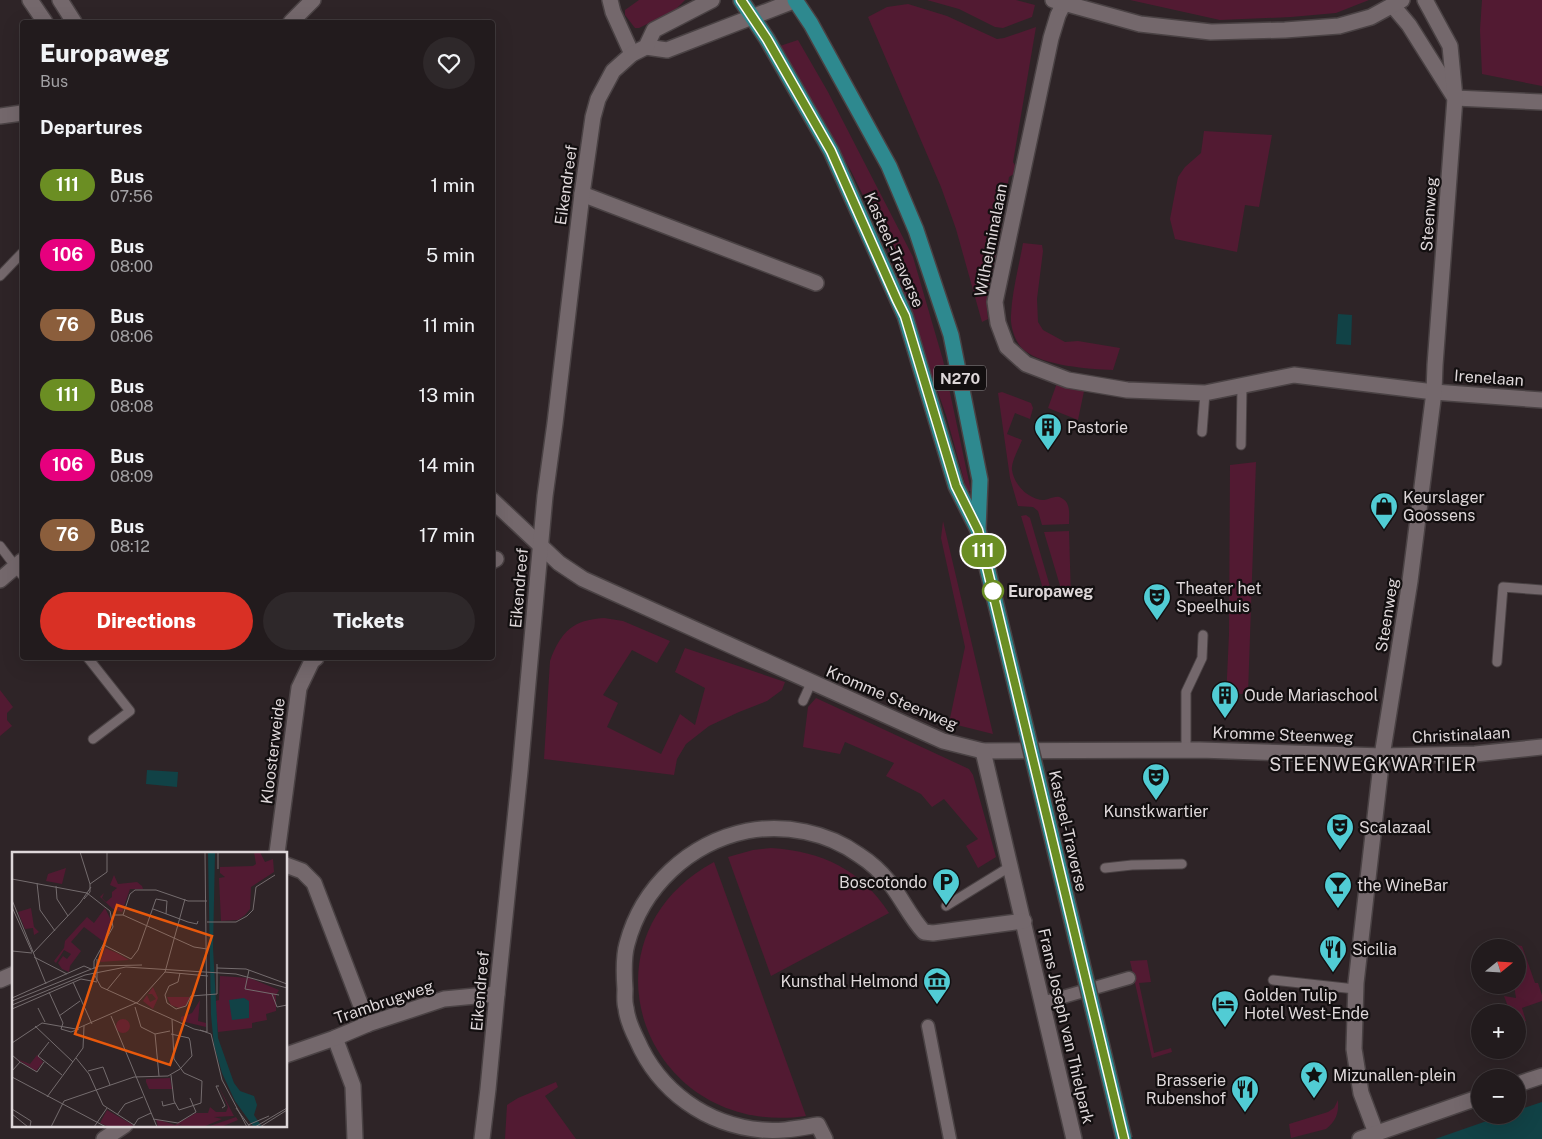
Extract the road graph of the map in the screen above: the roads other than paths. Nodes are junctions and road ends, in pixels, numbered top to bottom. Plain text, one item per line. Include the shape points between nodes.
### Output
1 (30, 0) edge
2 (60, 0) edge
3 (313, 0) edge
4 (610, 0) edge
5 (712, 0) edge
6 (741, 0) edge
7 (795, 0) edge
8 (1425, 0) edge
9 (1058, 2) edge
10 (1397, 3) edge
11 (753, 18) junction
12 (44, 20) edge
13 (72, 20) edge
14 (293, 20) edge
15 (646, 47) junction
16 (632, 54) junction
17 (1455, 98) junction
18 (1542, 102) edge
19 (20, 113) edge
20 (0, 116) edge
21 (582, 194) junction
22 (20, 256) edge
23 (0, 276) edge
24 (816, 283) dead end
25 (1242, 387) junction
26 (1434, 392) junction
27 (1204, 393) junction
28 (1542, 400) edge
29 (1202, 432) dead end
30 (1241, 445) dead end
31 (495, 503) edge
32 (978, 530) junction
33 (0, 546) edge
34 (541, 547) junction
35 (20, 568) edge
36 (0, 580) edge
37 (1542, 590) edge
38 (1203, 635) dead end
39 (90, 660) edge
40 (313, 660) edge
41 (1496, 662) dead end
42 (812, 683) junction
43 (803, 700) dead end
44 (93, 740) dead end
45 (1542, 747) edge
46 (983, 750) junction
47 (1186, 750) junction
48 (1382, 756) junction
49 (277, 852) edge
50 (1182, 864) dead end
51 (288, 866) edge
52 (1011, 866) junction
53 (1105, 868) dead end
54 (946, 906) dead end
55 (1024, 921) junction
56 (12, 975) edge
57 (1129, 978) dead end
58 (0, 980) edge
59 (1273, 980) dead end
60 (1355, 989) junction
61 (497, 994) junction
62 (1042, 1003) junction
63 (368, 1024) junction
64 (928, 1026) dead end
65 (335, 1038) junction
66 (288, 1054) edge
67 (1542, 1076) edge
68 (1526, 1081) edge
69 (1471, 1100) edge
70 (124, 1126) edge
71 (1376, 1133) junction
72 (104, 1139) edge
73 (355, 1139) edge
74 (482, 1139) edge
75 (825, 1139) edge
76 (950, 1139) edge
77 (1074, 1139) edge
78 (1124, 1139) edge
79 (1360, 1139) edge

1 - 12 street
2 - 13 street
3 - 14 street
4 - 16 street
5 - 15 street, Eikendreef via 654,30
6 - 11 main road, Kasteel-Traverse / N270
7 - 11 street
7 - 32 main road, Kasteel-Traverse / N270 via 812,24 889,166 916,230 951,335 980,480
8 - 17 street, Steenweg via 1450,46
9 - 10 street via 1140,24 1210,32 1339,26 1371,17
9 - 27 street, Wilhelminalaan via 1058,16 995,302 1006,347 1026,364 1068,380 1127,390
10 - 17 street
11 - 15 street via 667,50
11 - 32 main road, Kasteel-Traverse / N270 via 831,151 905,316 956,486
15 - 16 street, Eikendreef
16 - 21 street, Eikendreef via 613,71 598,99
17 - 18 street
17 - 26 street, Steenweg
19 - 20 street
21 - 24 street
21 - 34 street, Eikendreef
22 - 23 lane
25 - 26 street, Wilhelminalaan via 1294,375
25 - 27 street, Wilhelminalaan
25 - 30 lane
26 - 28 street, Irenelaan
26 - 48 street, Steenweg via 1410,581
27 - 29 lane
31 - 34 street, Kromme Steenweg
32 - 78 main road, Kasteel-Traverse / N270, bridge
33 - 35 lane
34 - 42 street, Kromme Steenweg via 583,579
34 - 61 street, Eikendreef
35 - 36 street
37 - 41 lane via 1503,587
38 - 47 lane via 1202,658 1186,692
39 - 44 lane via 130,711
40 - 49 street, Kloosterweide via 299,688
42 - 43 lane
42 - 46 street, Kromme Steenweg via 943,741
45 - 48 street, Christinalaan via 1475,754
46 - 47 street, Kromme Steenweg
46 - 52 street, Frans Joseph van Thielpark
47 - 48 street, Kromme Steenweg
48 - 60 street, Steenweg
50 - 53 lane
51 - 63 street via 302,870 314,883
52 - 54 lane
52 - 55 street, Frans Joseph van Thielpark
55 - 62 street, Frans Joseph van Thielpark
55 - 75 street, Frans Joseph van Thielpark via 924,932 890,883 868,862 833,841 792,830 753,830 712,842 689,855 663,878 634,924 625,962 626,1008 643,1054 657,1076 677,1095 722,1122 762,1130 792,1130 818,1124
56 - 58 street
57 - 62 street
59 - 60 lane
60 - 71 street, Steenweg via 1354,1049 1360,1093
61 - 63 street, Trambrugweg via 444,1000
61 - 74 street, Eikendreef
62 - 77 street, Frans Joseph van Thielpark
63 - 65 street, Trambrugweg
64 - 76 street
65 - 66 street, Trambrugweg
65 - 73 street via 353,1086
67 - 68 street
69 - 71 street
70 - 72 street
71 - 79 street

